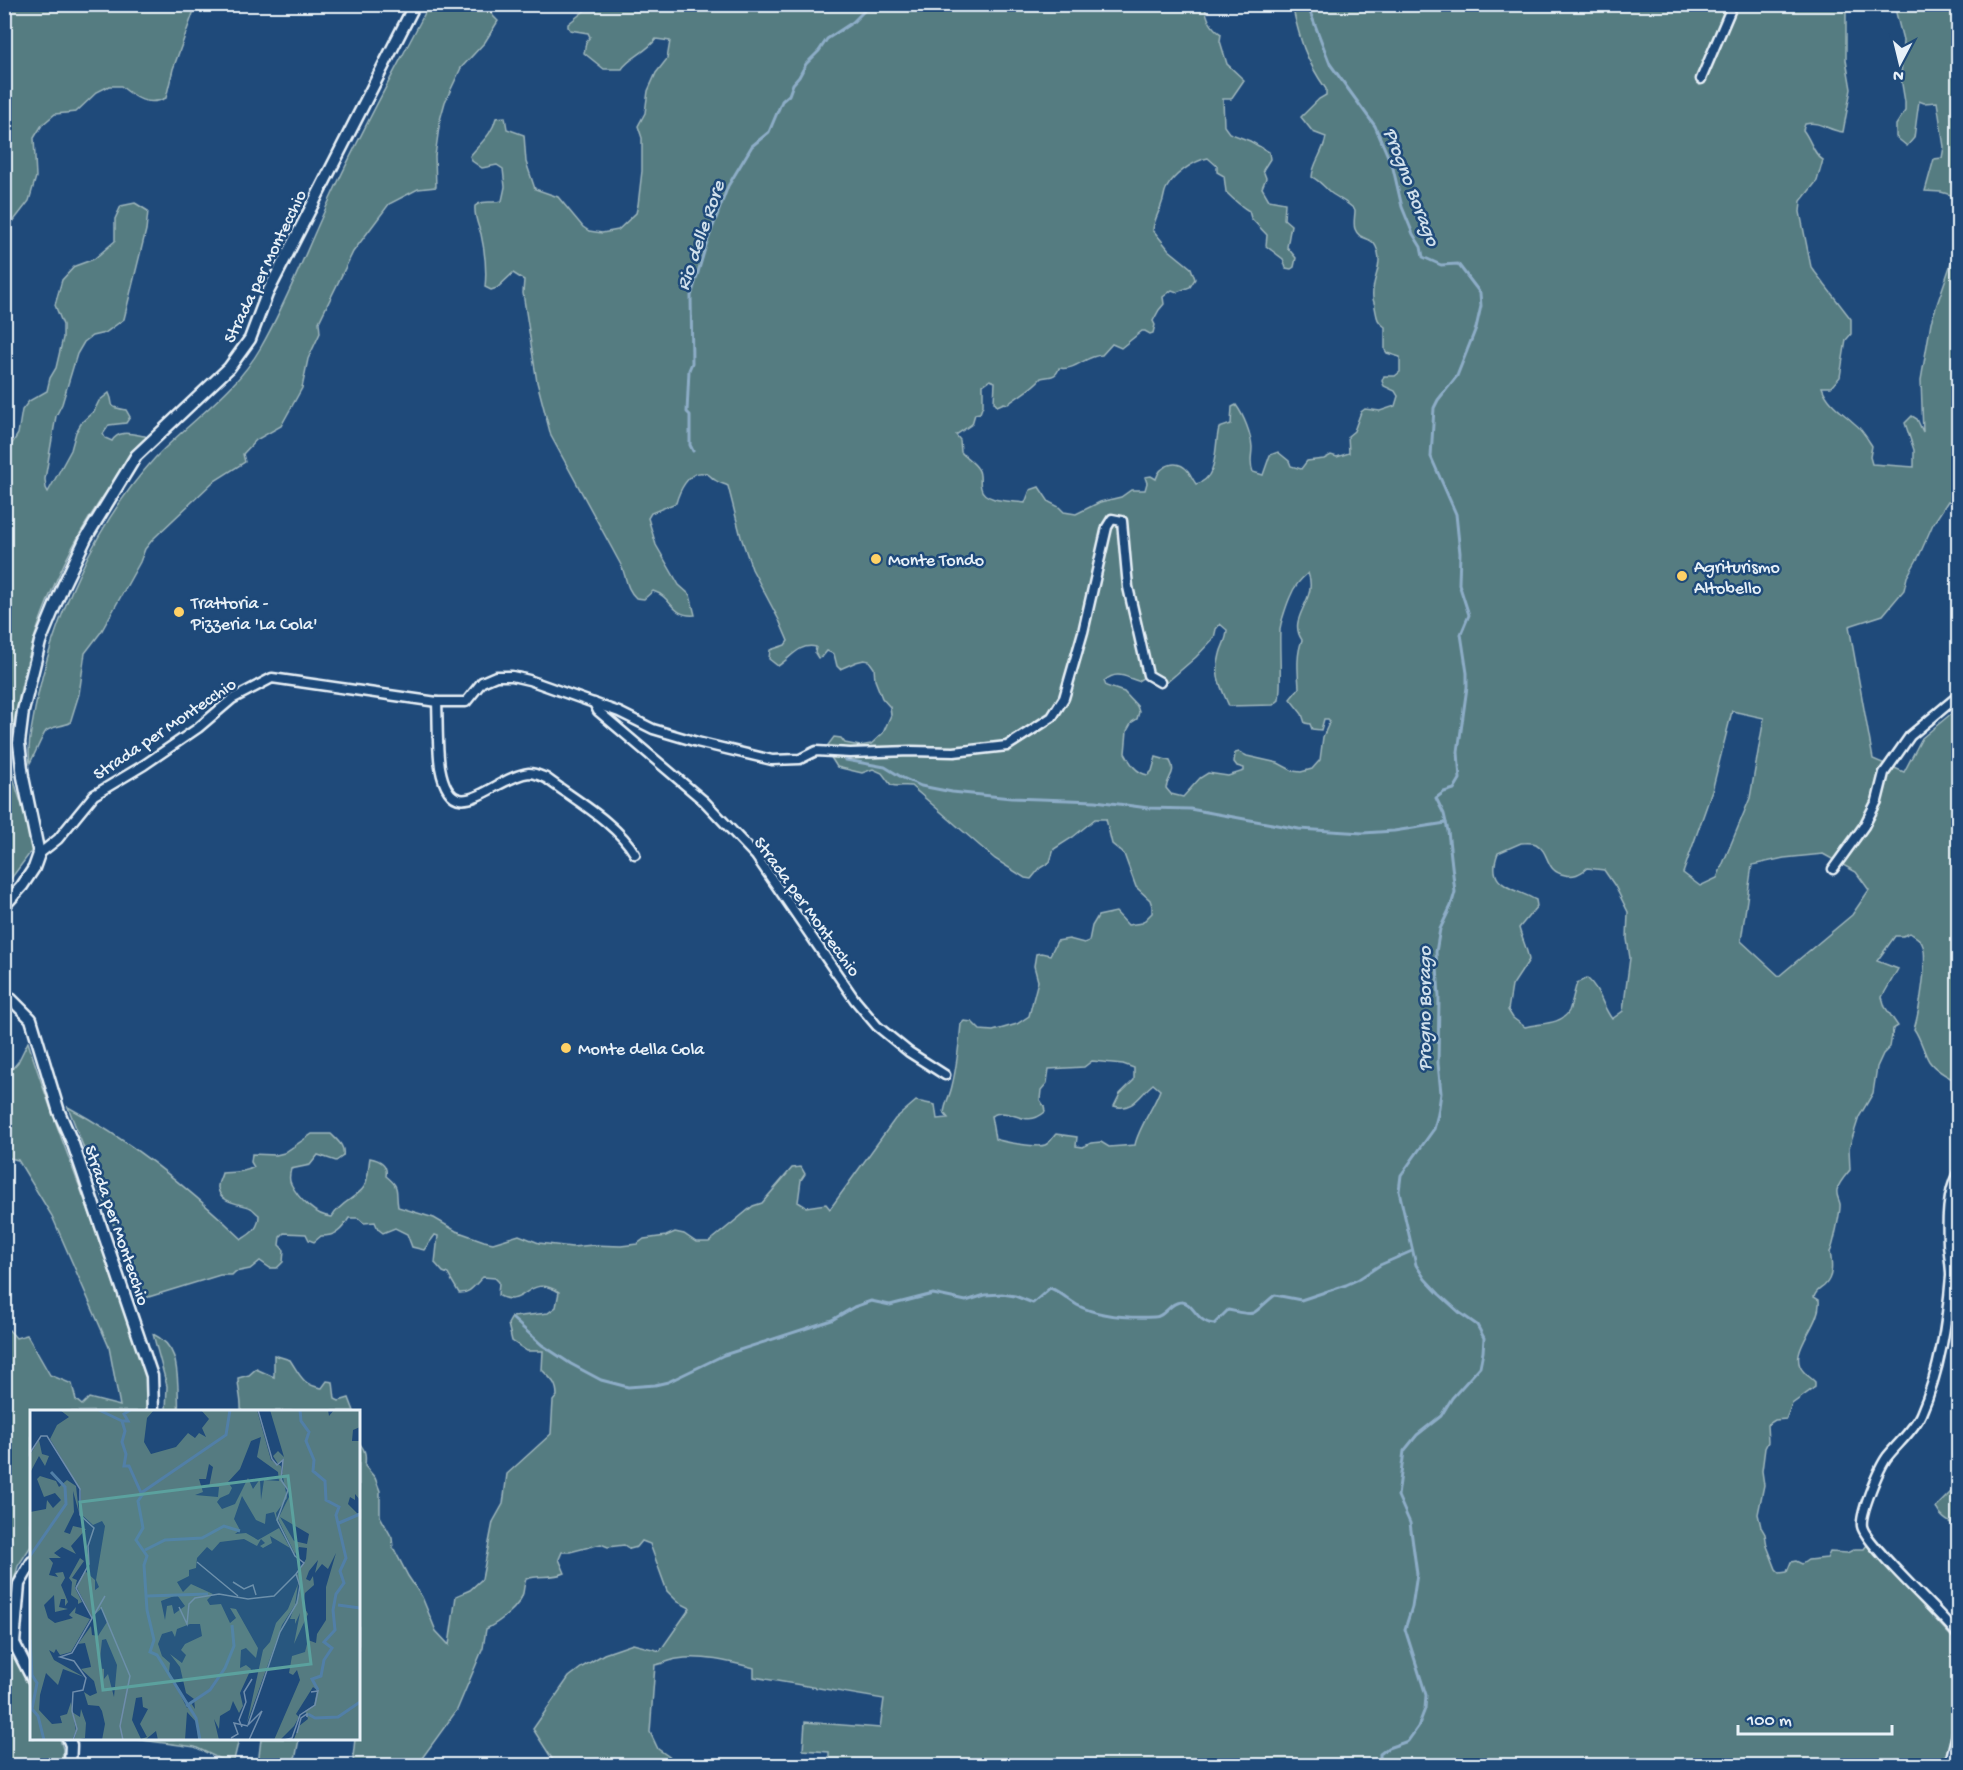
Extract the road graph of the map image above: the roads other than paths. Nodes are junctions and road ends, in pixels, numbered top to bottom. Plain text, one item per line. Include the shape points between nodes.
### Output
1 (415, 4) edge
2 (1733, 4) edge
3 (1701, 80) dead end
4 (1160, 682) dead end
5 (1959, 696) edge
6 (437, 702) junction
7 (594, 703) junction
8 (39, 854) junction
9 (635, 854) dead end
10 (1833, 869) dead end
11 (4, 906) edge
12 (4, 992) edge
13 (945, 1075) dead end
14 (1959, 1173) edge
15 (153, 1410) edge
16 (30, 1565) edge
17 (1959, 1635) edge
18 (30, 1674) edge
19 (1959, 1730) edge
20 (69, 1740) edge
21 (70, 1766) edge
22 (1949, 1766) edge

1 - 8 street, Strada per Montecchio via 267,294 250,339 229,368 136,456 86,538 63,586 40,642 19,743
2 - 3 street
4 - 7 street, Strada per Montecchio via 1148,675 1128,587 1122,521 1112,519 1064,698 1052,717 1007,746 954,752 816,751 800,759 772,760 653,729
5 - 10 street via 1910,736 1884,772 1877,801 1864,826
6 - 7 street, Strada per Montecchio via 466,702 482,682 496,676 512,676
6 - 8 street, Strada per Montecchio via 272,678 232,699 198,728 94,795 58,839
6 - 9 street via 440,766 446,787 456,799 471,799 515,777 535,774 546,778 627,839
7 - 13 street, Strada per Montecchio via 598,711 704,801 756,856 877,1026
8 - 11 street, Strada per Montecchio via 22,886
12 - 15 street, Strada per Montecchio via 31,1019 58,1112 73,1144 152,1376
14 - 17 street via 1949,1204 1951,1273 1940,1356 1920,1417 1885,1460 1864,1511 1862,1526 1870,1542
16 - 18 street via 19,1584 15,1643
19 - 22 street
20 - 21 street

